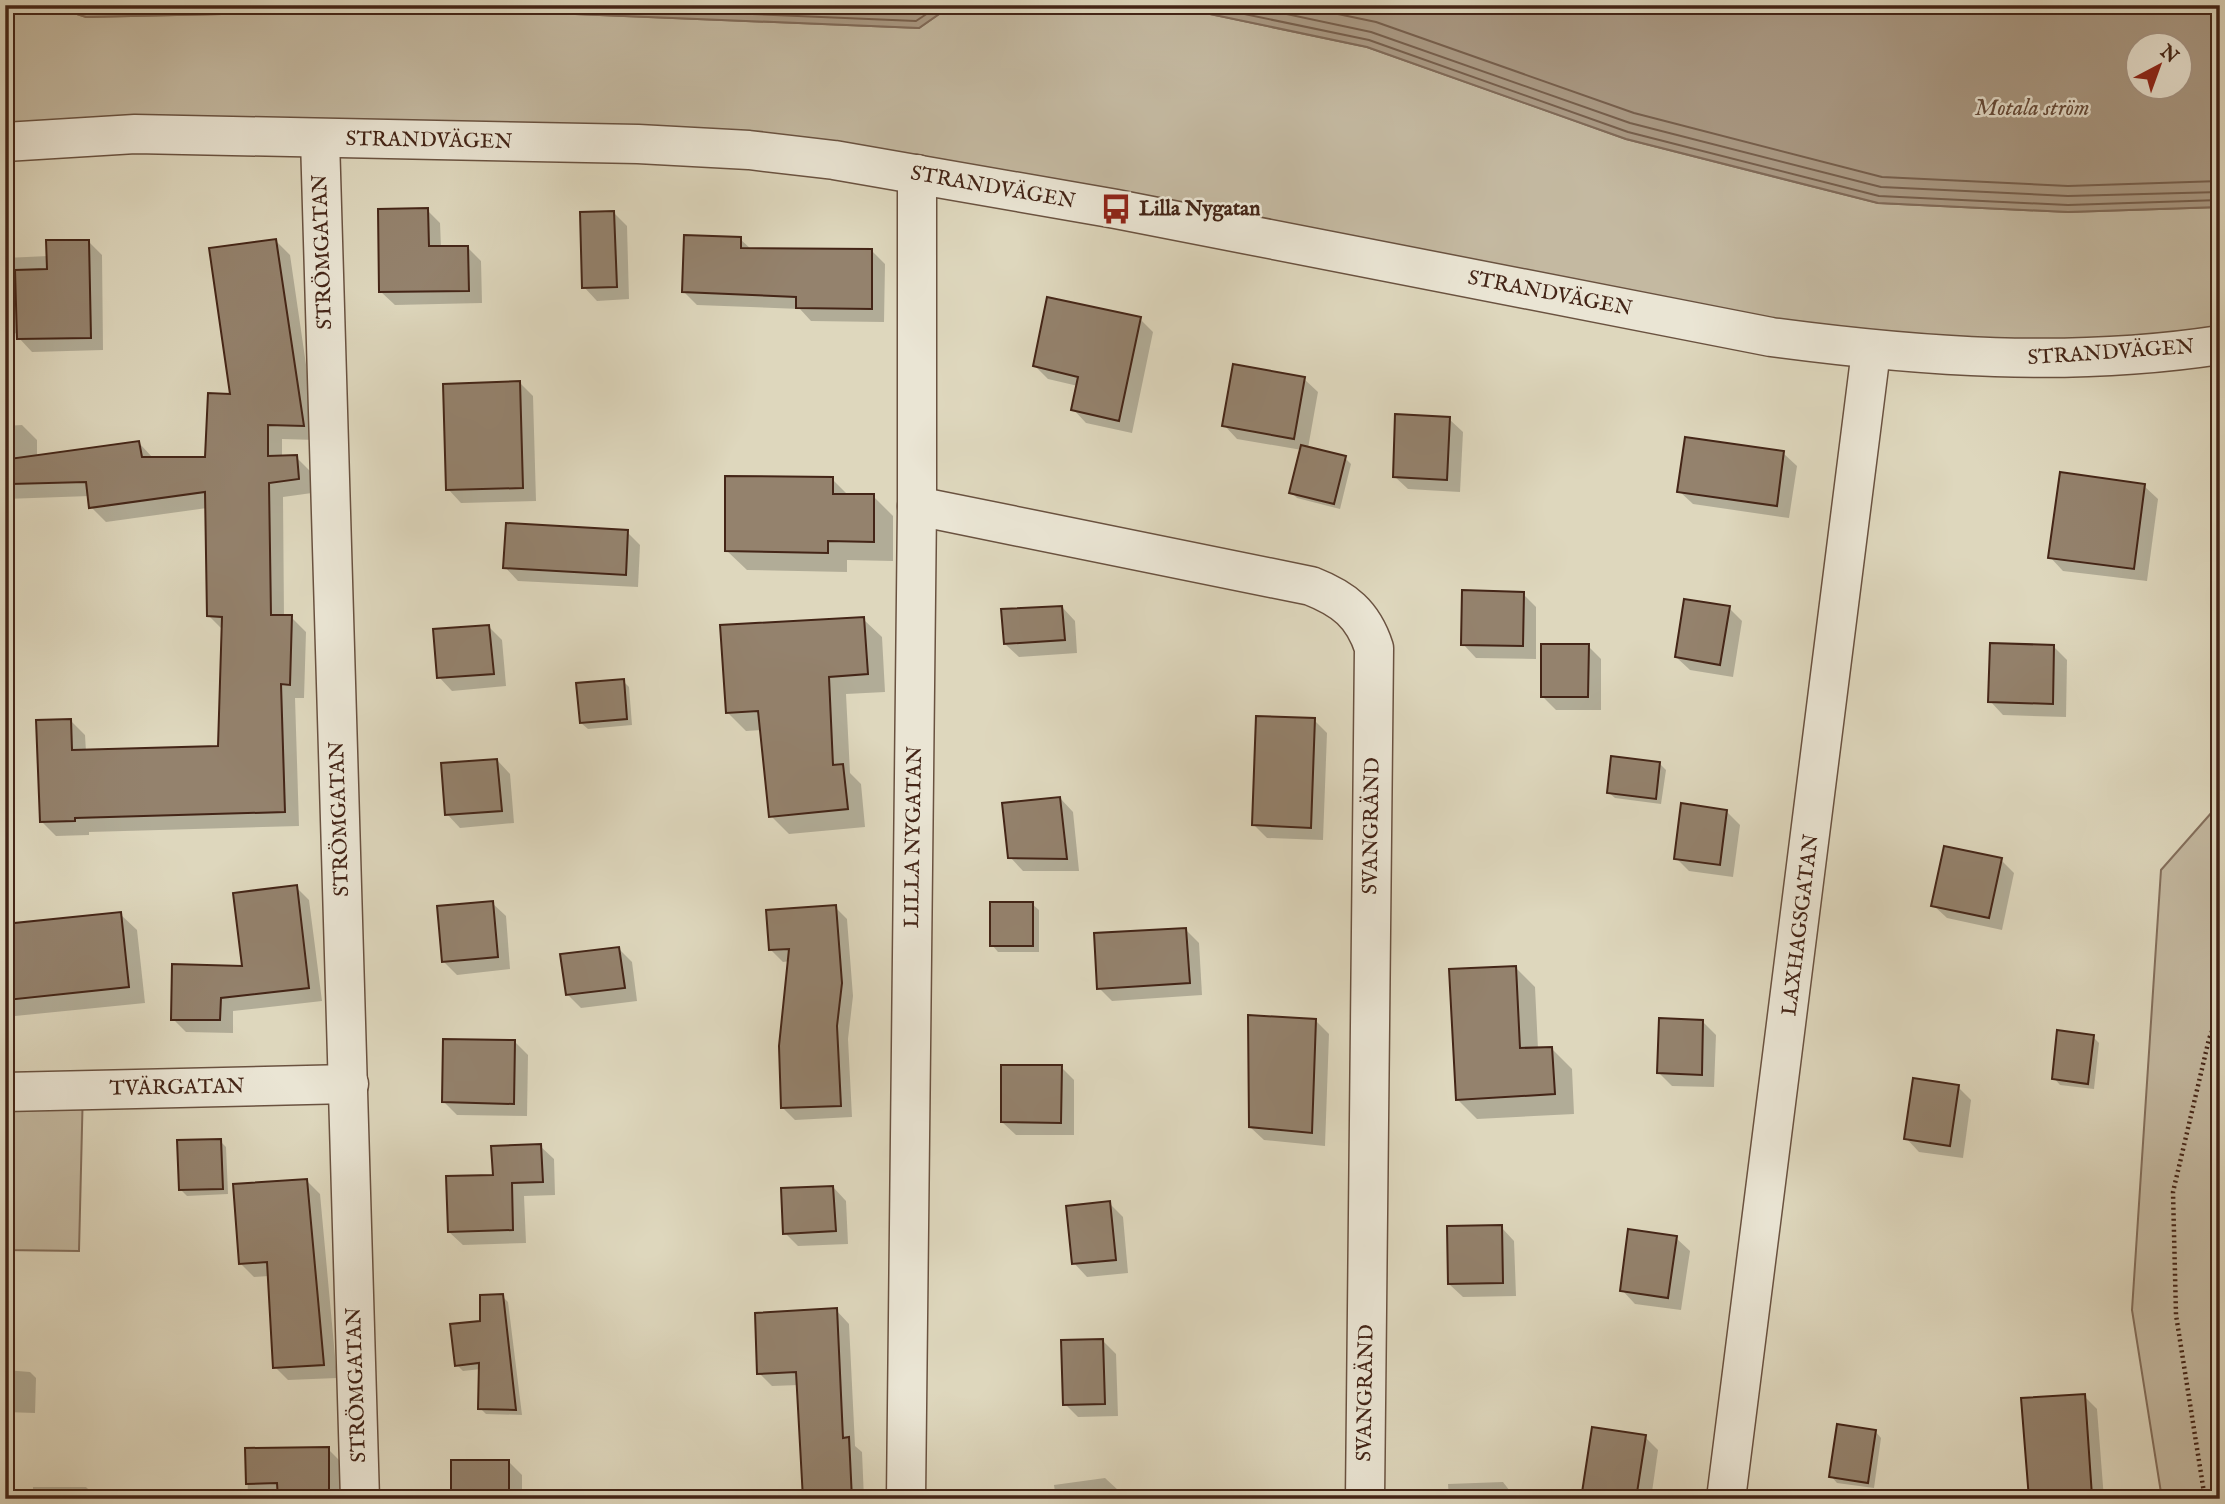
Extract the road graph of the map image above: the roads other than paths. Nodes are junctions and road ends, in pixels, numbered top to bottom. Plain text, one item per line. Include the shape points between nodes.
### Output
1 (320, 139) junction
2 (5, 142) edge
3 (917, 174) junction
4 (2220, 345) edge
5 (1871, 351) junction
6 (917, 506) junction
7 (349, 1084) junction
8 (5, 1092) edge
9 (360, 1499) edge
10 (906, 1499) edge
11 (1365, 1499) edge
12 (1726, 1499) edge

1 - 2 street, STRANDVÄGEN via 135,134
1 - 3 street, STRANDVÄGEN via 750,150
1 - 7 street, STRÖMGATAN
3 - 5 street, STRANDVÄGEN via 1770,337
3 - 6 street, LILLA NYGATAN
4 - 5 street, STRANDVÄGEN via 2056,359
5 - 12 street, LAXHAGSGATAN
6 - 10 street, LILLA NYGATAN
6 - 11 street, SVANGRÄND via 1311,586 1329,593 1366,624 1374,648
7 - 8 street, TVÄRGATAN
7 - 9 street, STRÖMGATAN

